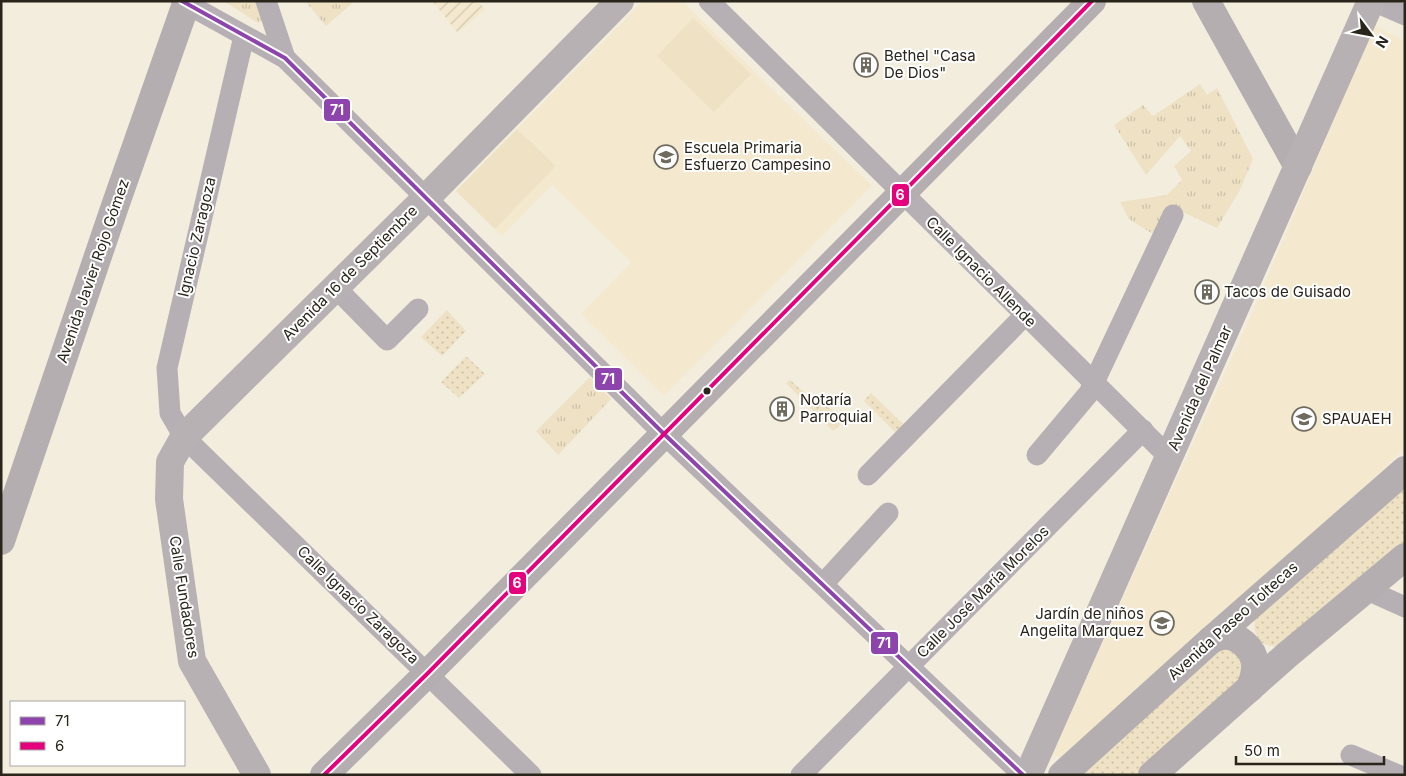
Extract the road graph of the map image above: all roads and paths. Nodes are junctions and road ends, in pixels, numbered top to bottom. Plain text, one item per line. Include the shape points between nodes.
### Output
1 (266, 1) edge
2 (620, 1) edge
3 (709, 1) edge
4 (1092, 1) edge
5 (1206, 1) edge
6 (1372, 1) edge
7 (185, 2) edge
8 (1405, 16) edge
9 (244, 36) junction
10 (285, 58) junction
11 (1298, 168) junction
12 (902, 193) junction
13 (425, 199) junction
14 (1172, 215) dead end
15 (336, 288) junction
16 (418, 310) dead end
17 (1025, 316) junction
18 (1094, 383) junction
19 (1143, 430) junction
20 (664, 434) junction
21 (184, 437) junction
22 (1036, 455) dead end
23 (1169, 457) junction
24 (1405, 470) edge
25 (868, 476) dead end
26 (888, 513) dead end
27 (1, 541) edge
28 (1405, 557) edge
29 (823, 584) junction
30 (1365, 589) junction
31 (1253, 603) junction
32 (1405, 607) edge
33 (1211, 640) junction
34 (1287, 655) junction
35 (909, 667) junction
36 (428, 673) junction
37 (1250, 688) junction
38 (1351, 755) dead end
39 (257, 775) edge
40 (324, 775) edge
41 (531, 775) edge
42 (801, 775) edge
43 (1023, 775) edge
44 (1028, 775) edge
45 (1062, 775) edge
46 (1152, 775) edge
47 (1398, 775) edge

1 - 10 street
2 - 13 main road, Avenida 16 de Septiembre
3 - 12 street, Calle Ignacio Allende
4 - 12 street
5 - 11 street
6 - 8 street
6 - 11 main road, Avenida del Palmar
7 - 9 street
7 - 27 street, Avenida Javier Rojo Gómez
9 - 10 street
9 - 21 street, Ignacio Zaragoza via 167,368 170,412
10 - 13 street
11 - 23 main road, Avenida del Palmar
12 - 17 street, Calle Ignacio Allende
12 - 20 street
13 - 15 main road, Avenida 16 de Septiembre
13 - 20 street
14 - 18 street
15 - 16 street via 387,340
15 - 21 main road, Avenida 16 de Septiembre
17 - 18 street, Calle Ignacio Allende
17 - 25 street
18 - 19 street, Calle Ignacio Allende
18 - 22 street
19 - 23 street, Calle Ignacio Allende
19 - 35 street, Calle José María Morelos
20 - 29 street
20 - 36 street
21 - 36 street, Calle Ignacio Zaragoza
21 - 39 main road, Calle Fundadores via 170,462 168,499 192,661
23 - 44 main road, Avenida del Palmar
24 - 31 street, Avenida Paseo Toltecas
26 - 29 street
28 - 30 street
29 - 35 street
30 - 32 street
30 - 34 street
31 - 33 street, Avenida Paseo Toltecas
31 - 34 street via 1248,615 1248,628 1253,640 1262,649
33 - 37 street via 1221,636 1233,637 1252,652 1255,664
33 - 45 street, Avenida Paseo Toltecas
34 - 37 street
35 - 42 street, Calle José María Morelos
35 - 43 street
36 - 40 street
36 - 41 street, Calle Ignacio Zaragoza
37 - 46 street
38 - 47 street

